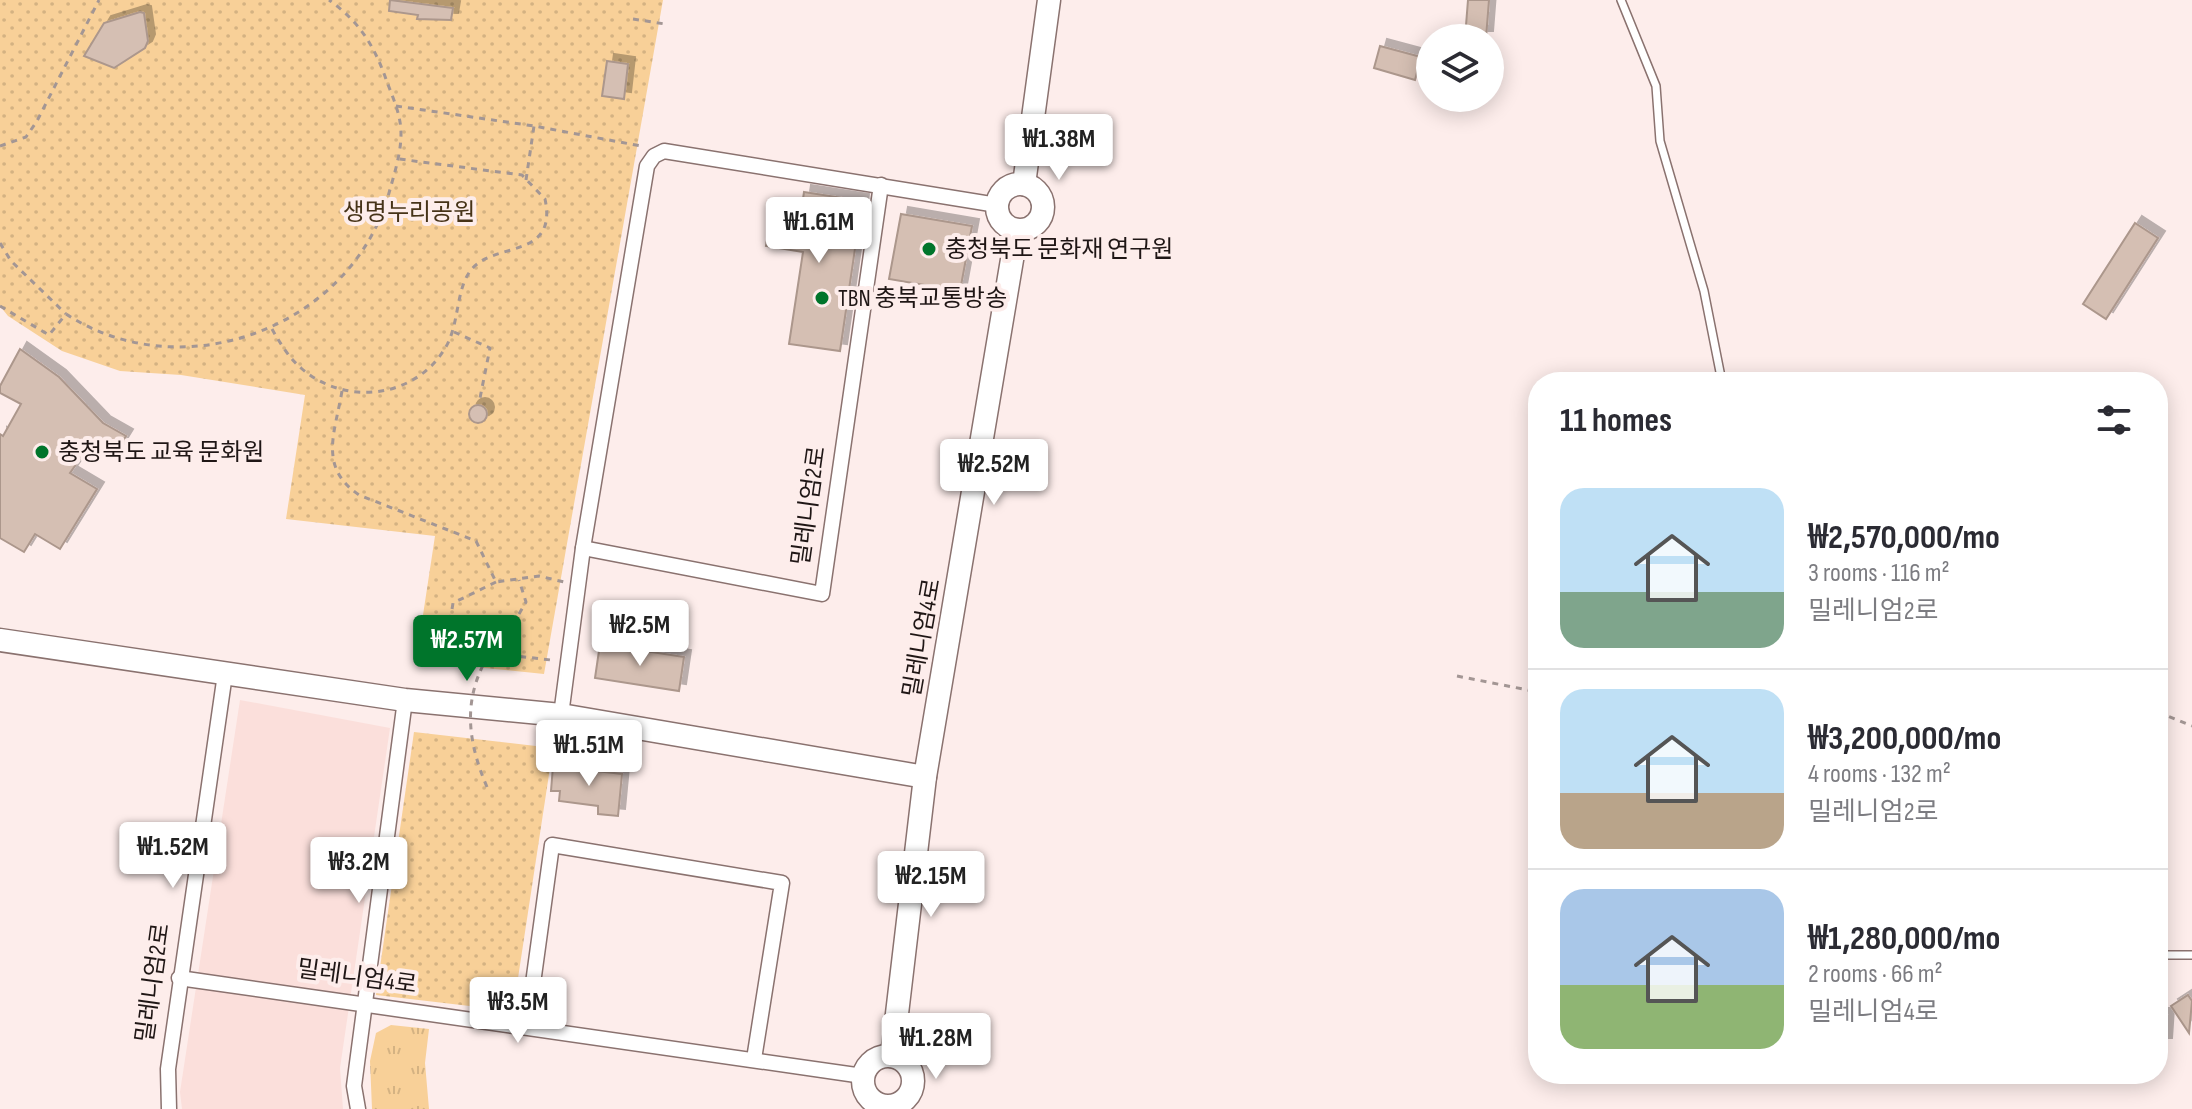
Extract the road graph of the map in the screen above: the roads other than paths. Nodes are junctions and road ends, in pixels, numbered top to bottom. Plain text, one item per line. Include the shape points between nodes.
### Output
1 (1049, 0) edge
2 (1621, 0) edge
3 (1024, 184) junction
4 (881, 185) junction
5 (997, 205) junction
6 (1017, 230) junction
7 (1720, 372) edge
8 (583, 548) junction
9 (0, 640) edge
10 (225, 674) junction
11 (405, 700) junction
12 (561, 715) junction
13 (925, 777) junction
14 (2168, 955) edge
15 (2192, 955) edge
16 (179, 978) junction
17 (365, 1004) junction
18 (527, 1027) junction
19 (892, 1056) junction
20 (754, 1059) junction
21 (863, 1076) junction
22 (883, 1108) edge
23 (169, 1109) edge
24 (358, 1109) edge

1 - 3 street
2 - 7 lane via 1656,86 1660,141 1704,291
3 - 5 street via 1009,186
3 - 6 street via 1038,191 1043,213 1035,226
4 - 5 street
4 - 8 street via 664,151 654,156 647,166
4 - 8 street, 밀레니엄2로 via 822,594
5 - 6 street via 1001,219
6 - 13 street, 밀레니엄4로
8 - 12 street
9 - 10 street
10 - 11 street
10 - 16 street, 밀레니엄2로
11 - 12 street
11 - 17 street
12 - 13 street
13 - 19 street, 밀레니엄4로
14 - 15 lane
16 - 17 street, 밀레니엄4로
16 - 23 street, 밀레니엄2로 via 168,1069
17 - 18 street, 밀레니엄4로
17 - 24 street via 354,1086
18 - 20 street, 밀레니엄4로
18 - 20 street via 552,845 782,883
19 - 21 street via 873,1060
19 - 22 street via 910,1069 913,1086 904,1100
20 - 21 street, 밀레니엄4로
21 - 22 street via 867,1097

